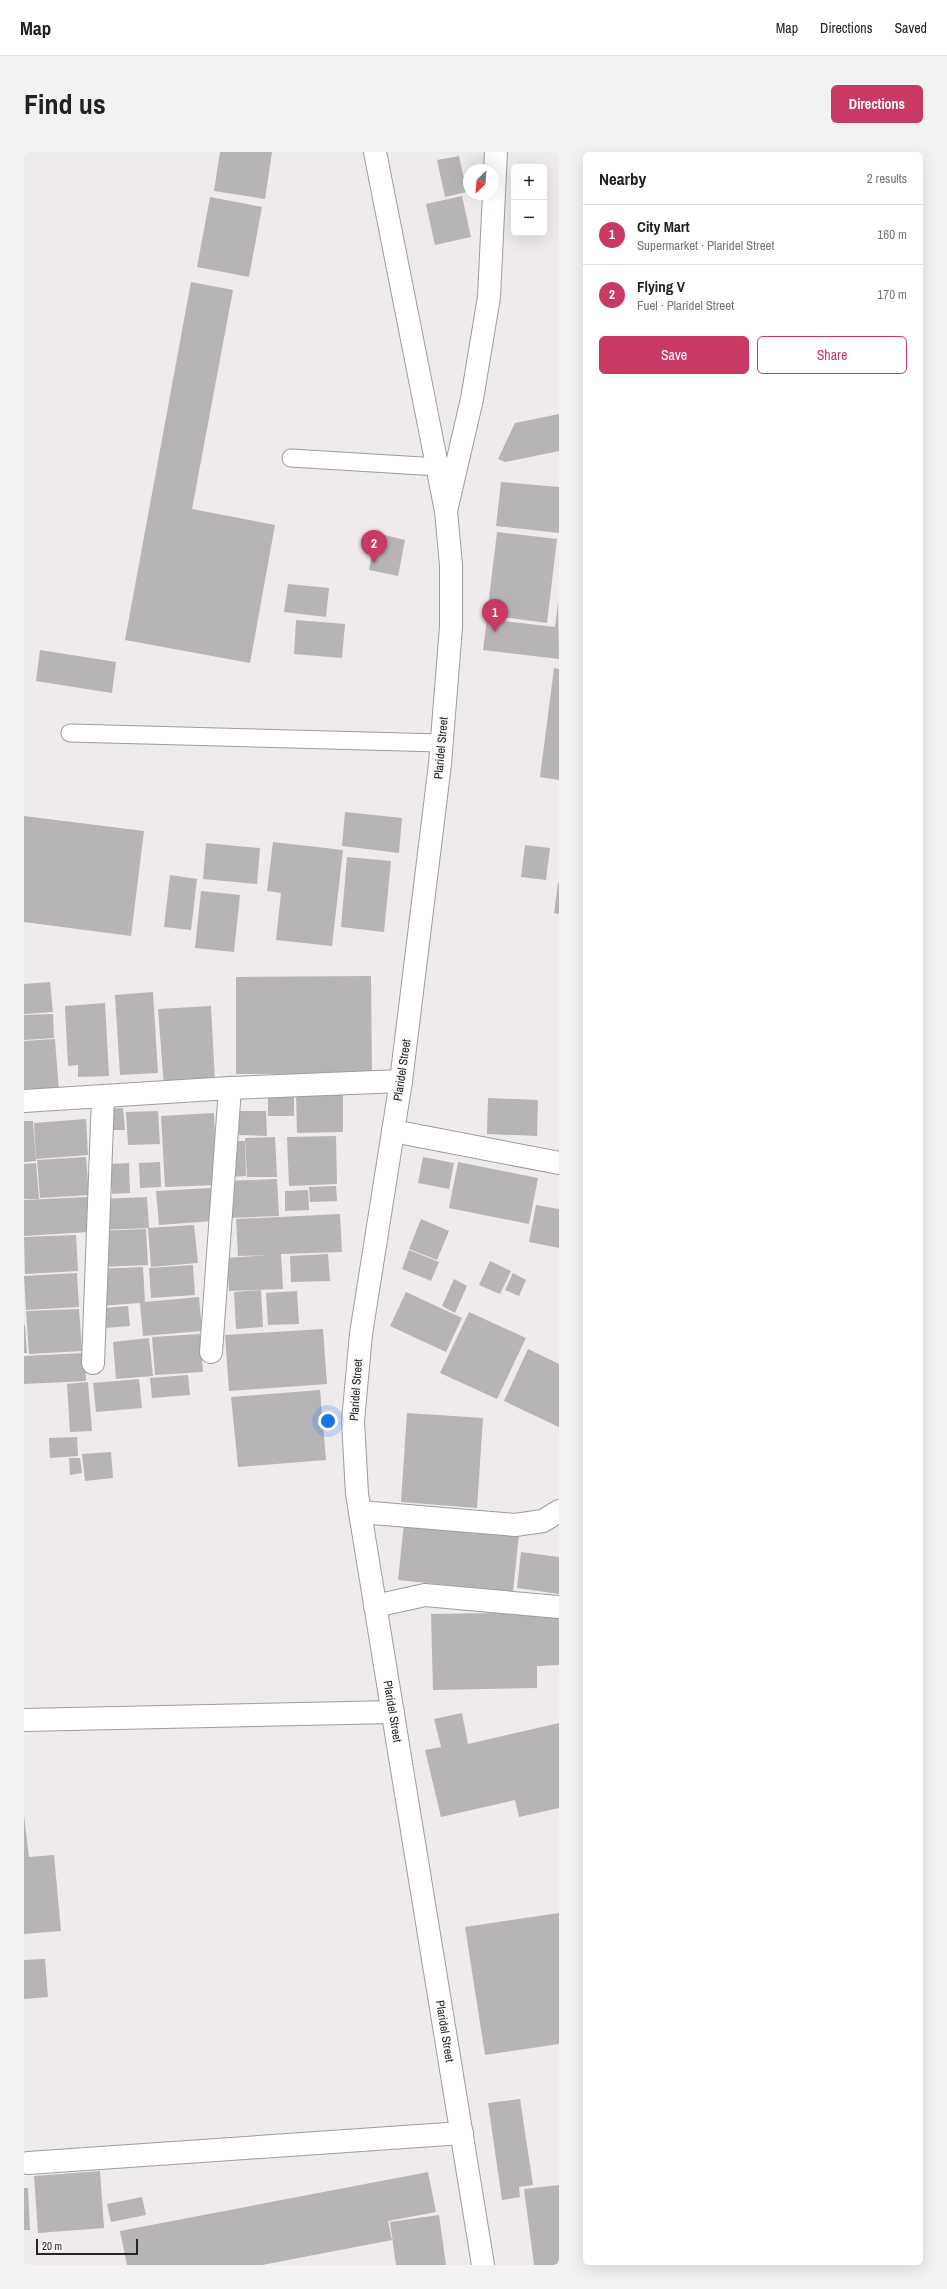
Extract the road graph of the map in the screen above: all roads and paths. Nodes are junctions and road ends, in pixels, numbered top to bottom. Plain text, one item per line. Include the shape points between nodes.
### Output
1 (375, 152) edge
2 (496, 152) edge
3 (291, 458) dead end
4 (438, 467) junction
5 (446, 511) junction
6 (70, 733) dead end
7 (441, 743) junction
8 (401, 1081) junction
9 (230, 1088) junction
10 (103, 1097) junction
11 (24, 1101) edge
12 (393, 1131) junction
13 (559, 1162) edge
14 (212, 1352) dead end
15 (93, 1363) dead end
16 (559, 1511) edge
17 (360, 1512) junction
18 (375, 1606) junction
19 (559, 1607) edge
20 (393, 1712) junction
21 (24, 1720) edge
22 (462, 2133) junction
23 (28, 2163) dead end
24 (483, 2265) edge

1 - 4 street
2 - 5 street via 489,297 472,399
3 - 4 lane
4 - 5 street
5 - 7 street, Plaridel Street via 451,565 451,627
6 - 7 lane
7 - 8 street, Plaridel Street
8 - 9 street
8 - 12 street, Plaridel Street
9 - 10 street
9 - 14 street
10 - 11 street
10 - 15 street
12 - 13 street
12 - 17 street, Plaridel Street via 361,1334 353,1421
16 - 17 street via 542,1521 515,1525
17 - 18 street, Plaridel Street
18 - 19 street via 425,1595
18 - 20 street, Plaridel Street
20 - 21 street
20 - 22 street, Plaridel Street
22 - 23 street
22 - 24 street, Plaridel Street

